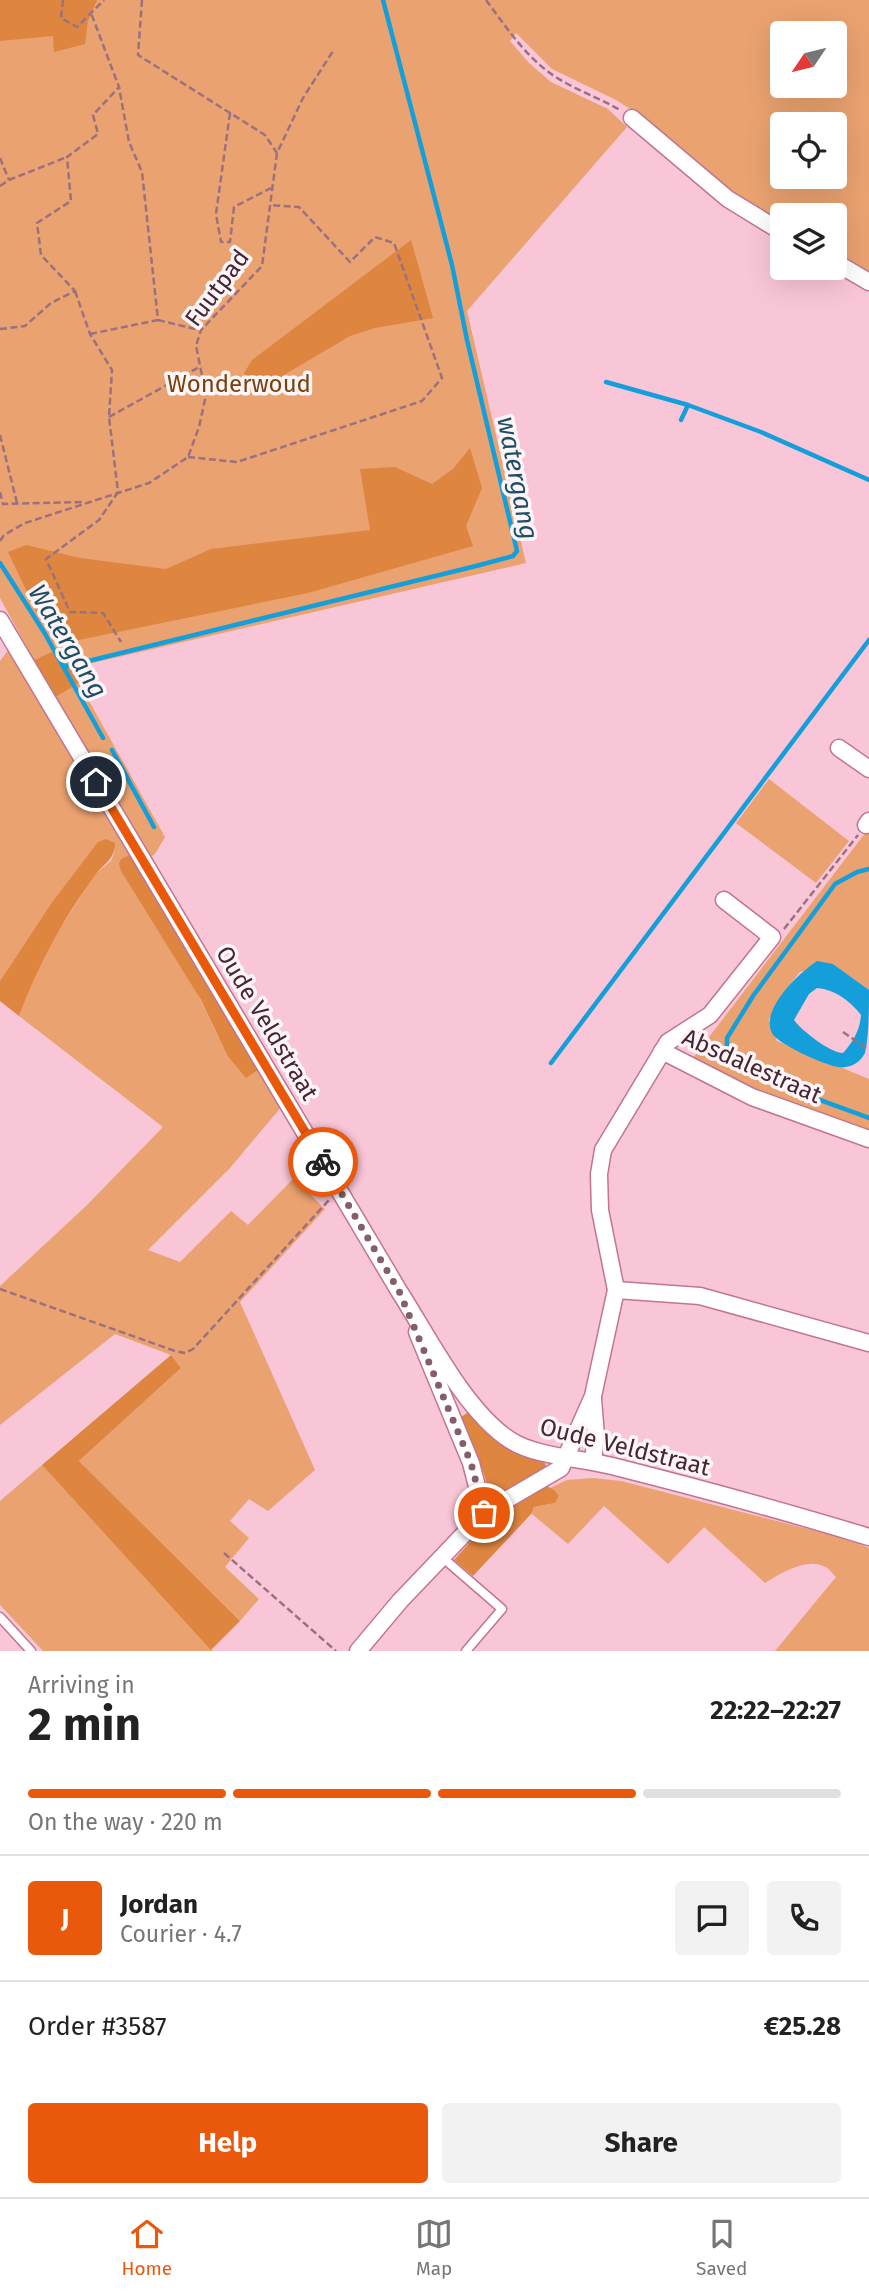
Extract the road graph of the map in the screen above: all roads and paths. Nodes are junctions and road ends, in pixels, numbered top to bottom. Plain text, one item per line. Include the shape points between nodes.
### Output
1 (64, 0) edge
2 (104, 0) edge
3 (142, 0) edge
4 (486, 0) edge
5 (92, 13) junction
6 (333, 51) dead end
7 (119, 87) junction
8 (230, 113) junction
9 (632, 118) joint
10 (277, 153) junction
11 (67, 157) junction
12 (0, 158) edge
13 (9, 180) junction
14 (0, 186) edge
15 (272, 187) junction
16 (270, 205) junction
17 (770, 225) edge
18 (847, 269) edge
19 (869, 282) edge
20 (75, 292) junction
21 (158, 320) junction
22 (0, 329) edge
23 (201, 330) junction
24 (90, 334) junction
25 (201, 366) junction
26 (109, 416) junction
27 (0, 435) edge
28 (188, 457) junction
29 (0, 492) edge
30 (118, 492) junction
31 (87, 502) junction
32 (17, 504) junction
33 (2, 534) edge
34 (0, 541) edge
35 (0, 620) edge
36 (121, 642) dead end
37 (839, 748) dead end
38 (869, 769) edge
39 (868, 823) edge
40 (724, 900) dead end
41 (772, 937) junction
42 (843, 1032) dead end
43 (868, 1049) edge
44 (662, 1051) junction
45 (869, 1139) edge
46 (342, 1191) junction
47 (0, 1289) edge
48 (617, 1290) junction
49 (399, 1291) junction
50 (869, 1343) edge
51 (593, 1396) junction
52 (566, 1456) junction
53 (593, 1461) junction
54 (484, 1513) junction
55 (869, 1537) edge
56 (224, 1553) dead end
57 (442, 1557) junction
58 (0, 1617) edge
59 (31, 1651) edge
60 (337, 1651) edge
61 (358, 1651) edge
62 (466, 1651) edge

1 - 5 path via 61,18 76,27
2 - 5 path
3 - 8 path via 138,55
4 - 9 path via 542,68
5 - 7 path
6 - 10 path, Fuutpad via 303,98
7 - 11 path via 93,115 98,134
7 - 21 path via 129,142 142,172
8 - 10 path via 265,135
8 - 15 path via 216,214 221,242 230,242 234,207
9 - 17 street via 728,199
10 - 15 path, Fuutpad
11 - 13 path
11 - 20 path via 71,201 37,223 41,255
12 - 13 path
13 - 14 path
15 - 16 path, Fuutpad
16 - 23 path, Fuutpad via 262,266
16 - 28 path via 299,207 350,262 374,237 394,243 442,378 422,401 237,462
18 - 19 street
20 - 22 path via 51,303 25,326
20 - 24 path
21 - 23 path
21 - 24 path
23 - 25 path, Fuutpad via 196,346
24 - 26 path via 112,370
25 - 26 path
25 - 28 path, Fuutpad via 206,396
26 - 30 path
27 - 32 path
28 - 30 path via 149,483
29 - 32 path via 4,504
30 - 31 path
30 - 36 path via 99,520 46,559 70,612 103,612
31 - 32 path
31 - 33 path
33 - 34 path
35 - 46 street, Oude Veldstraat
37 - 38 street
39 - 41 path via 779,935
40 - 41 street
41 - 44 street via 710,1015 668,1042
42 - 43 path
44 - 45 street, Absdalestraat via 752,1097
44 - 48 street, Absdalestraat via 603,1150 600,1210
46 - 47 path via 185,1353
46 - 49 street, Oude Veldstraat
48 - 50 street via 699,1296
48 - 51 street, Absdalestraat
49 - 52 street, Oude Veldstraat via 485,1421 511,1441
49 - 54 street, Oude Veldstraat via 471,1463
51 - 52 street, Absdalestraat
51 - 53 street, Absdalestraat
52 - 53 street, Oude Veldstraat
52 - 54 street via 561,1468
53 - 55 street, Oude Veldstraat via 749,1500
54 - 57 street
56 - 60 path
57 - 61 street
57 - 62 lane via 502,1609
58 - 59 lane

